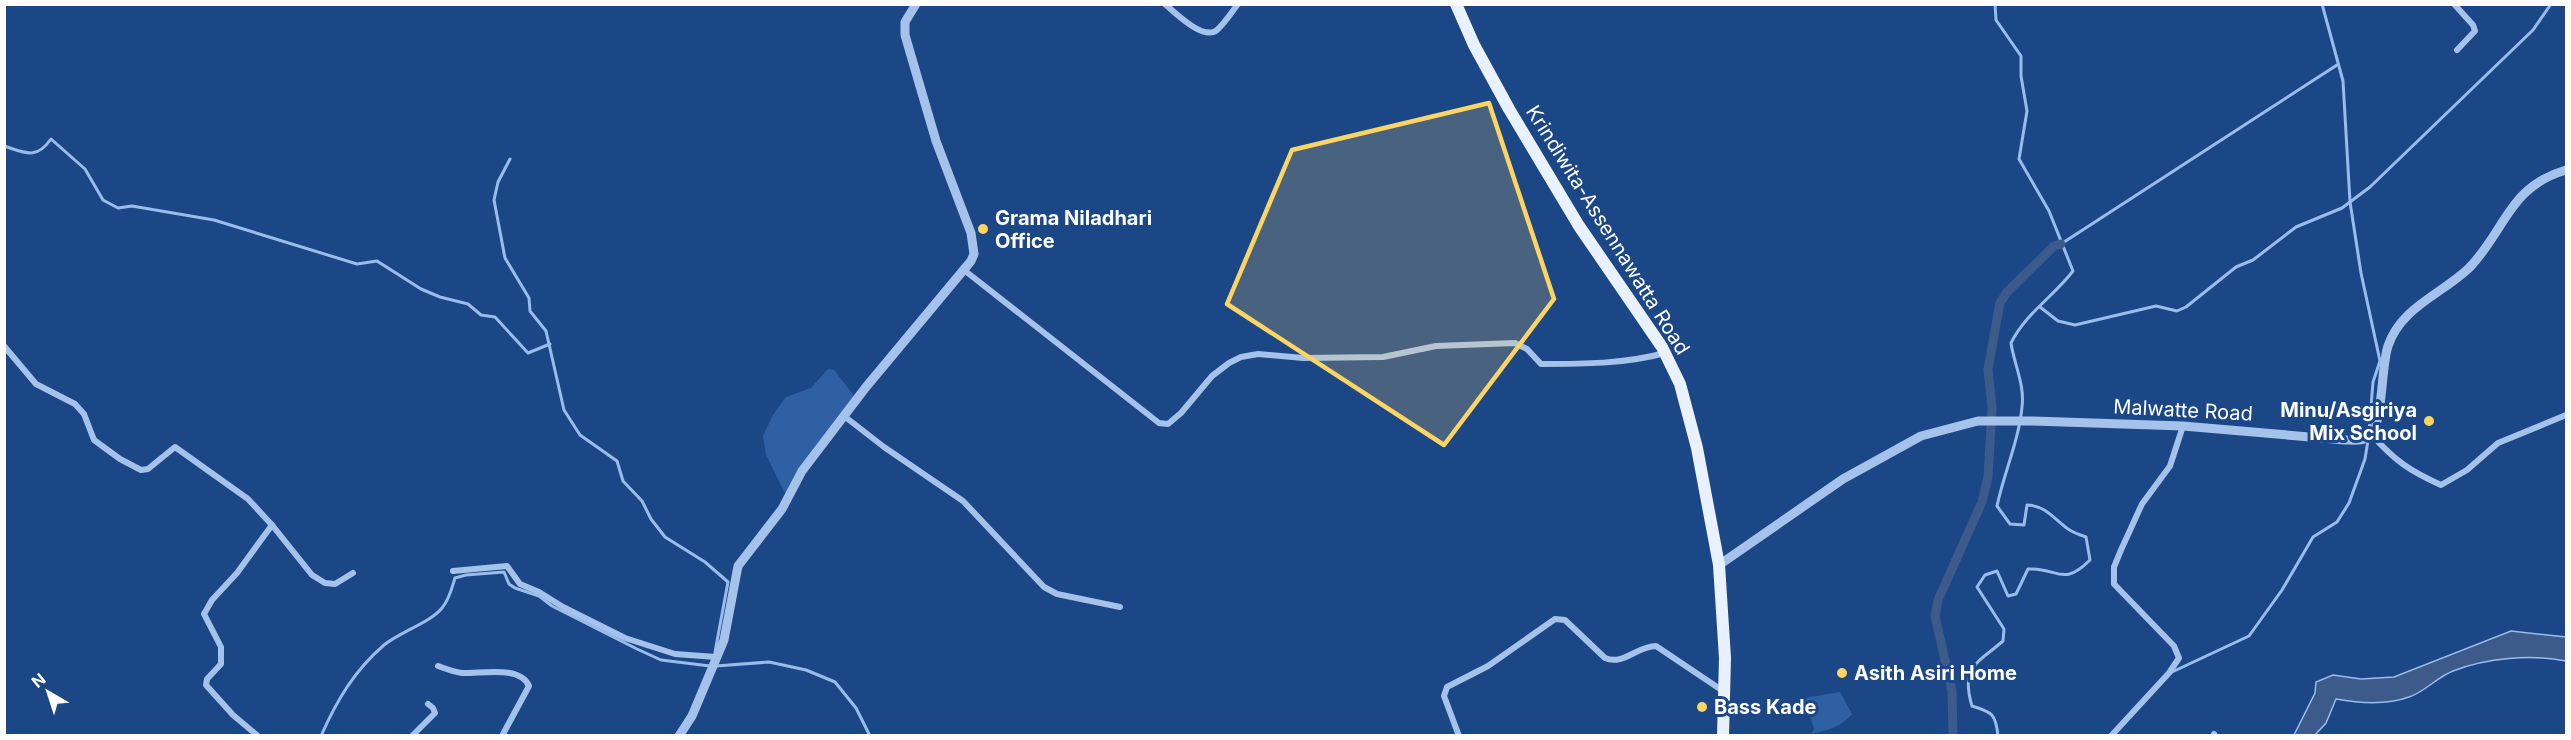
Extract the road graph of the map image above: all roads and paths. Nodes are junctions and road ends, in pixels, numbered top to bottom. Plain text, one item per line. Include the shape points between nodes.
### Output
1 (916, 4) edge
2 (1165, 4) edge
3 (1238, 4) edge
4 (1456, 4) edge
5 (2454, 4) edge
6 (2457, 50) dead end
7 (2566, 170) edge
8 (964, 270) junction
9 (4, 346) edge
10 (1666, 353) junction
11 (2566, 415) edge
12 (844, 416) junction
13 (2183, 426) junction
14 (2372, 435) junction
15 (272, 525) junction
16 (1719, 565) junction
17 (453, 572) dead end
18 (353, 573) dead end
19 (1120, 607) dead end
20 (716, 657) junction
21 (438, 666) dead end
22 (1724, 691) junction
23 (428, 704) dead end
24 (258, 735) edge
25 (412, 735) edge
26 (502, 735) edge
27 (680, 735) edge
28 (1459, 735) edge
29 (1723, 735) edge
30 (2111, 735) edge

1 - 8 street via 905,22 905,34 936,141 971,233 974,254
2 - 3 street via 1200,32 1209,34 1216,32
4 - 10 main road, Krindiwita-Assennawatta Road via 1473,45 1520,128 1579,226
5 - 6 street via 2475,31
7 - 14 street via 2551,174 2525,192 2468,268 2399,322 2388,345
8 - 10 street via 1159,423 1168,424 1181,413 1212,376 1229,363 1258,354 1383,357 1436,346 1515,343 1541,363 1580,364 1646,359
8 - 12 street
9 - 15 street via 36,384 75,404 84,414 94,440 120,459 141,470 148,469 176,447 248,499
10 - 16 main road, Krindiwita-Assennawatta Road via 1680,384 1697,448
11 - 14 street via 2498,443 2467,470 2441,485 2414,474
12 - 19 street via 963,501 1044,587 1057,594
12 - 20 street via 802,471 782,509 738,566 724,640
13 - 14 street, Malwatte Road via 2345,440
13 - 16 street, Malwatte Road via 1998,420 1921,436 1843,479
13 - 30 street via 2170,466 2142,504 2114,567 2114,584 2174,646 2179,658
15 - 18 street via 312,576 335,584
15 - 24 street via 204,614 221,647 221,664 206,685
16 - 22 main road, Krindiwita-Assennawatta Road
17 - 20 street via 507,566 520,584 625,638 675,654
20 - 27 street
21 - 26 street via 459,673 501,673 526,679 529,686
22 - 28 street via 1656,646 1612,661 1565,620 1555,619 1488,666 1447,687 1444,696
22 - 29 main road, Krindiwita-Assennawatta Road
23 - 25 street via 435,713

